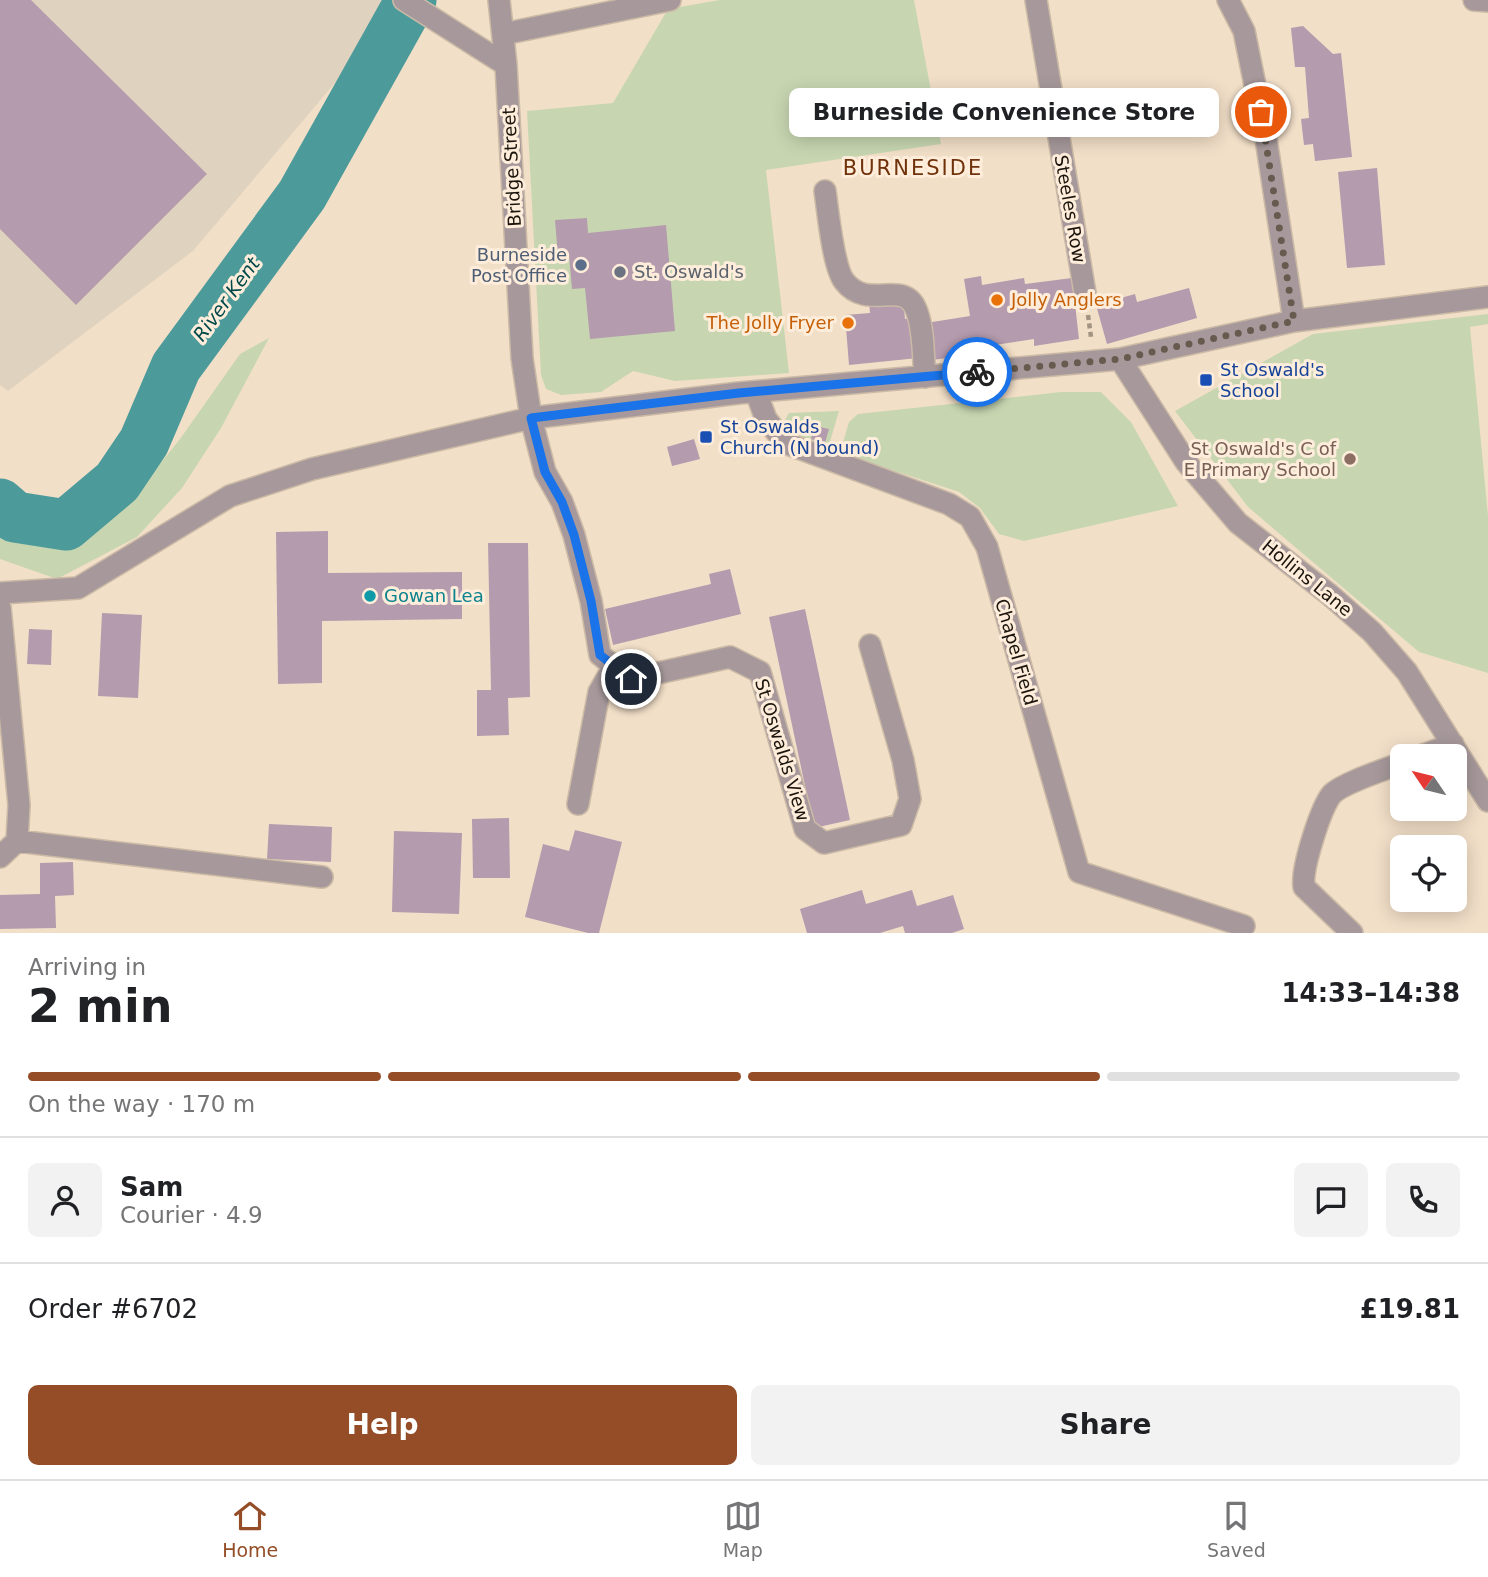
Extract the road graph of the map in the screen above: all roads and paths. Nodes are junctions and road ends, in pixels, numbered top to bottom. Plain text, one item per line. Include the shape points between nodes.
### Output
1 (404, 0) edge
2 (670, 0) edge
3 (1036, 0) edge
4 (1228, 0) edge
5 (1474, 0) edge
6 (499, 1) edge
7 (1488, 1) edge
8 (503, 34) junction
9 (506, 65) junction
10 (825, 191) dead end
11 (1085, 293) joint
12 (1488, 297) edge
13 (1294, 321) junction
14 (1120, 359) junction
15 (1094, 362) junction
16 (925, 377) junction
17 (756, 392) junction
18 (531, 418) junction
19 (0, 593) edge
20 (0, 607) edge
21 (870, 645) dead end
22 (614, 666) junction
23 (1453, 744) edge
24 (1390, 767) edge
25 (1467, 767) edge
26 (1488, 801) edge
27 (578, 804) dead end
28 (12, 832) edge
29 (0, 857) edge
30 (322, 877) dead end
31 (1244, 926) dead end
32 (1352, 933) edge

1 - 9 street
2 - 8 street
3 - 11 street, Steeles Row
4 - 13 street via 1244,31 1250,58
5 - 7 street
6 - 8 street, Bridge Street
8 - 9 street, Bridge Street
9 - 18 street, Bridge Street via 522,358
10 - 16 street via 842,279 866,296 899,294 911,302 918,313
11 - 15 path
12 - 13 street
13 - 14 street
14 - 15 street
14 - 23 street, Hollins Lane via 1186,462 1238,523 1372,632 1407,672
15 - 16 street
16 - 17 street
17 - 18 street
17 - 31 street, Chapel Field via 766,419 785,443 949,504 970,517 986,547 1079,872
18 - 19 street via 312,468 230,496 78,588
18 - 22 street via 545,472 574,535 600,655
20 - 28 street via 19,806
21 - 22 street, St Oswalds View via 910,799 901,825 824,843 804,829 760,672 730,657 631,679
22 - 27 street via 599,692
24 - 32 street via 1334,792 1304,863 1304,887
25 - 26 street, Hollins Lane
28 - 29 street
28 - 30 street

